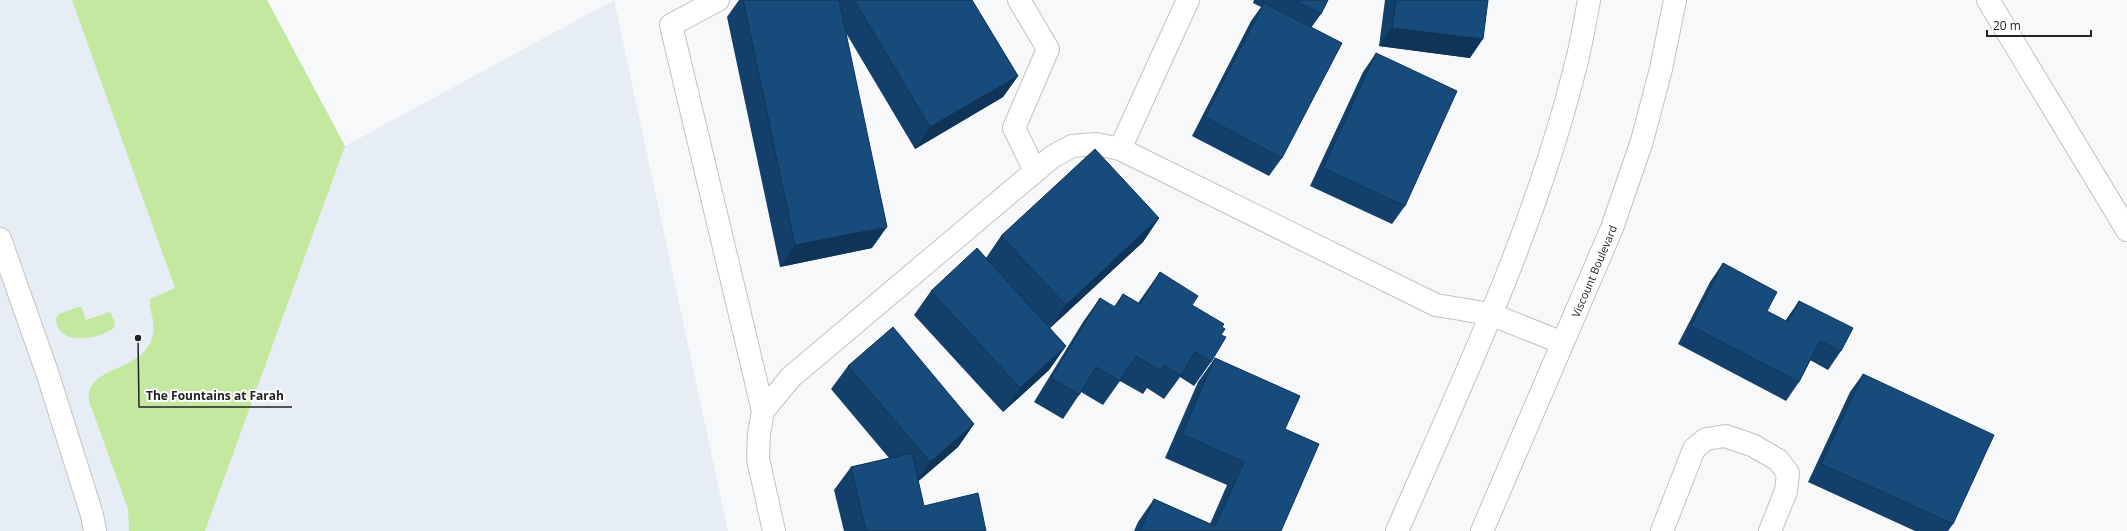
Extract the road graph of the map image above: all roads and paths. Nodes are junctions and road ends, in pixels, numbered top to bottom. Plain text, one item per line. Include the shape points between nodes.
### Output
1 (718, 0) edge
2 (1019, 0) edge
3 (1188, 0) edge
4 (1589, 0) edge
5 (1674, 0) edge
6 (1988, 0) edge
7 (1120, 149) junction
8 (1035, 171) junction
9 (2127, 230) edge
10 (0, 239) edge
11 (1490, 314) junction
12 (1563, 343) junction
13 (763, 411) junction
14 (95, 531) edge
15 (774, 531) edge
16 (1397, 531) edge
17 (1482, 531) edge
18 (1662, 531) edge
19 (1770, 531) edge

1 - 13 main road via 670,25
2 - 8 main road via 1048,49 1014,128
3 - 7 main road
4 - 11 main road via 1576,68 1548,164
5 - 12 main road, Viscount Boulevard via 1661,70 1642,141 1612,228
6 - 9 main road
7 - 8 main road via 1096,144 1072,146 1052,157
7 - 11 main road via 1436,305
8 - 13 main road via 791,377
10 - 14 main road via 48,375
11 - 12 main road
11 - 16 main road
12 - 17 main road, Viscount Boulevard
13 - 15 main road via 758,459
18 - 19 main road via 1694,449 1706,439 1725,436 1752,445 1778,460 1788,473 1786,491

